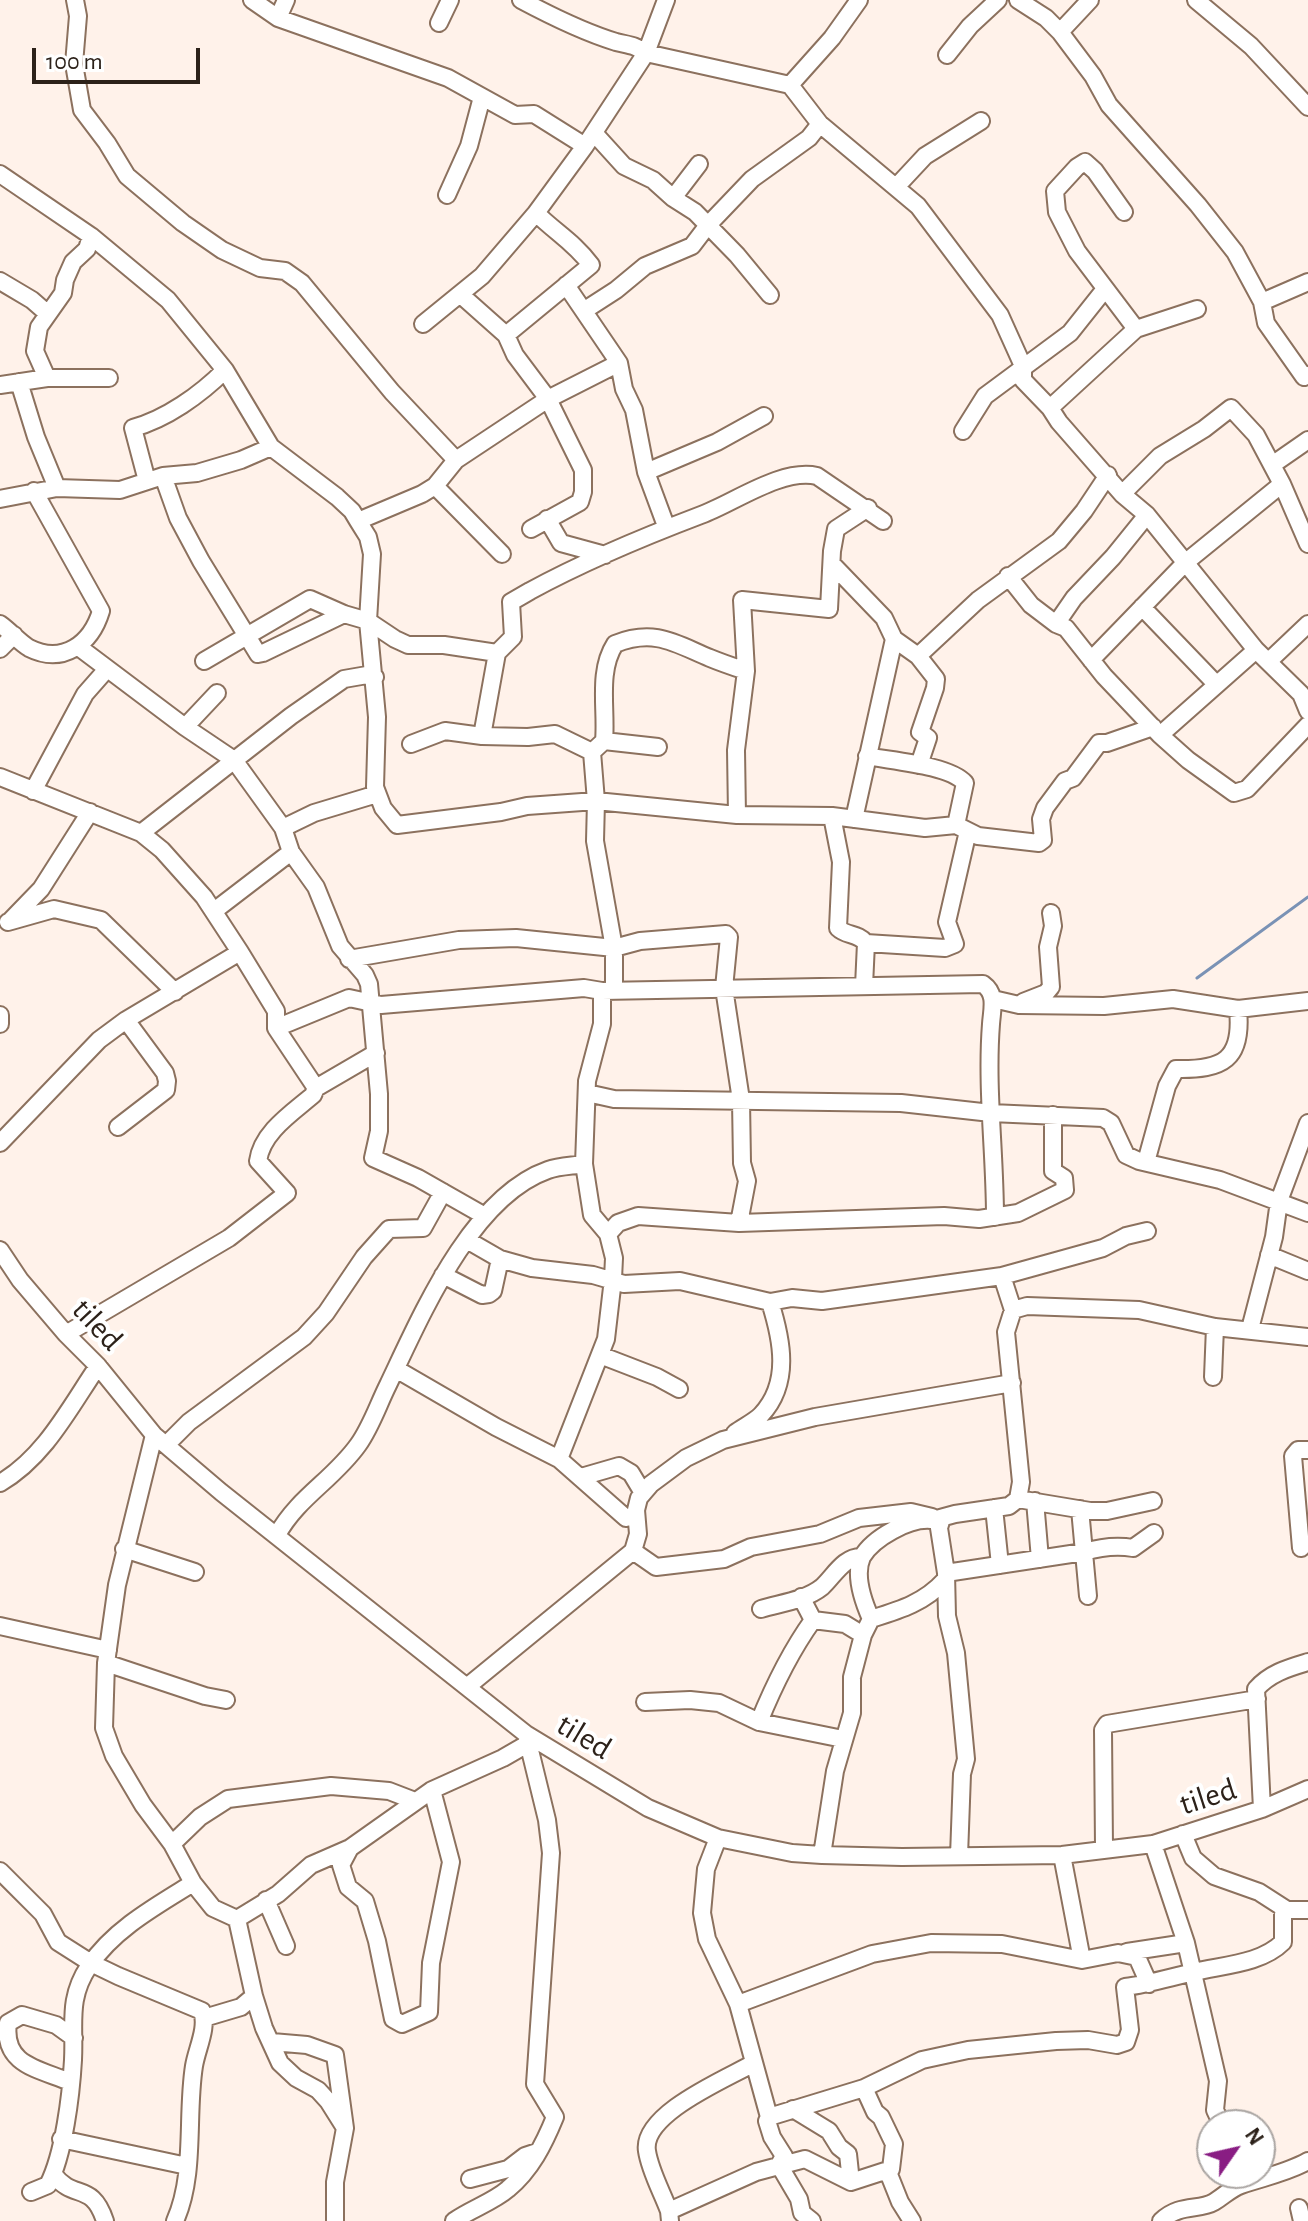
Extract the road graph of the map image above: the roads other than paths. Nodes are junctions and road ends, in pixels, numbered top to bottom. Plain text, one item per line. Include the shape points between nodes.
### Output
1 (75, 0) edge
2 (252, 0) edge
3 (286, 0) edge
4 (450, 0) edge
5 (521, 0) edge
6 (666, 0) edge
7 (859, 0) edge
8 (998, 0) edge
9 (1018, 0) edge
10 (1090, 0) edge
11 (1196, 0) edge
12 (278, 18) junction
13 (439, 23) dead end
14 (1060, 32) junction
15 (646, 53) junction
16 (947, 55) dead end
17 (790, 85) junction
18 (482, 97) junction
19 (1308, 107) edge
20 (981, 121) dead end
21 (820, 124) junction
22 (590, 139) junction
23 (699, 164) dead end
24 (0, 174) edge
25 (897, 186) junction
26 (447, 195) dead end
27 (673, 198) junction
28 (1124, 212) dead end
29 (536, 213) junction
30 (708, 225) junction
31 (91, 236) junction
32 (0, 281) edge
33 (1308, 282) edge
34 (566, 285) junction
35 (1105, 289) junction
36 (461, 295) junction
37 (770, 295) dead end
38 (1262, 302) junction
39 (1197, 309) dead end
40 (585, 310) junction
41 (48, 314) junction
42 (423, 324) dead end
43 (1136, 329) junction
44 (506, 335) junction
45 (619, 363) junction
46 (1023, 366) junction
47 (225, 370) junction
48 (47, 378) junction
49 (109, 378) dead end
50 (1307, 379) edge
51 (19, 382) junction
52 (0, 385) edge
53 (548, 399) junction
54 (1050, 408) junction
55 (764, 416) dead end
56 (963, 431) dead end
57 (1308, 440) edge
58 (271, 447) junction
59 (456, 460) junction
60 (1272, 465) junction
61 (646, 472) junction
62 (1108, 475) junction
63 (155, 479) junction
64 (1282, 484) junction
65 (435, 486) junction
66 (57, 488) junction
67 (34, 491) junction
68 (1122, 494) junction
69 (0, 499) edge
70 (868, 508) junction
71 (1147, 515) junction
72 (547, 519) junction
73 (358, 521) junction
74 (883, 521) dead end
75 (666, 526) junction
76 (531, 529) dead end
77 (1308, 544) edge
78 (502, 554) dead end
79 (605, 555) junction
80 (1186, 562) junction
81 (832, 564) junction
82 (1008, 576) junction
83 (1142, 607) junction
84 (344, 614) junction
85 (368, 621) junction
86 (0, 624) edge
87 (1056, 624) junction
88 (1308, 624) edge
89 (14, 635) junction
90 (245, 635) junction
91 (894, 639) junction
92 (80, 648) junction
93 (0, 649) edge
94 (1256, 650) junction
95 (497, 653) junction
96 (918, 656) junction
97 (1091, 660) junction
98 (204, 661) dead end
99 (1269, 661) junction
100 (107, 669) junction
101 (746, 671) junction
102 (375, 677) junction
103 (1216, 684) junction
104 (217, 693) dead end
105 (1308, 711) edge
106 (1308, 725) edge
107 (185, 727) junction
108 (1156, 731) junction
109 (482, 736) junction
110 (411, 744) dead end
111 (598, 747) junction
112 (658, 747) dead end
113 (867, 756) junction
114 (234, 760) junction
115 (919, 765) junction
116 (0, 777) edge
117 (33, 791) junction
118 (377, 794) junction
119 (596, 801) junction
120 (90, 812) junction
121 (737, 815) junction
122 (832, 816) junction
123 (854, 819) junction
124 (283, 828) junction
125 (962, 828) junction
126 (141, 833) junction
127 (291, 852) junction
128 (214, 911) junction
129 (1051, 913) dead end
130 (4, 925) edge
131 (866, 943) junction
132 (614, 948) junction
133 (240, 952) junction
134 (349, 959) junction
135 (864, 986) junction
136 (724, 988) junction
137 (608, 991) junction
138 (175, 992) junction
139 (993, 999) junction
140 (1308, 1001) edge
141 (1019, 1005) junction
142 (375, 1009) junction
143 (1238, 1009) junction
144 (0, 1015) edge
145 (276, 1019) junction
146 (126, 1020) junction
147 (0, 1024) edge
148 (376, 1053) junction
149 (316, 1088) junction
150 (587, 1093) junction
151 (741, 1100) junction
152 (991, 1113) junction
153 (1053, 1115) junction
154 (1308, 1123) edge
155 (118, 1127) dead end
156 (0, 1143) edge
157 (1146, 1162) junction
158 (584, 1164) junction
159 (443, 1192) junction
160 (1279, 1201) junction
161 (467, 1206) junction
162 (1308, 1213) edge
163 (483, 1215) junction
164 (995, 1217) junction
165 (739, 1223) junction
166 (612, 1230) junction
167 (1147, 1231) dead end
168 (470, 1236) junction
169 (0, 1250) edge
170 (1269, 1255) junction
171 (500, 1259) junction
172 (1308, 1271) edge
173 (443, 1275) junction
174 (1002, 1276) junction
175 (613, 1279) junction
176 (770, 1302) junction
177 (1013, 1310) junction
178 (1215, 1327) junction
179 (1250, 1329) junction
180 (66, 1334) junction
181 (1307, 1341) edge
182 (600, 1355) junction
183 (98, 1366) junction
184 (396, 1369) junction
185 (1213, 1377) dead end
186 (1012, 1383) junction
187 (679, 1389) dead end
188 (160, 1440) junction
189 (723, 1440) junction
190 (1308, 1450) edge
191 (559, 1459) junction
192 (581, 1477) junction
193 (0, 1483) edge
194 (643, 1493) junction
195 (1027, 1500) junction
196 (1153, 1501) dead end
197 (994, 1508) junction
198 (1080, 1509) junction
199 (636, 1516) junction
200 (938, 1519) junction
201 (1154, 1533) dead end
202 (277, 1535) junction
203 (1301, 1548) dead end
204 (124, 1549) junction
205 (633, 1551) junction
206 (1084, 1552) junction
207 (862, 1557) junction
208 (1040, 1559) junction
209 (1000, 1565) junction
210 (195, 1572) dead end
211 (945, 1577) junction
212 (1088, 1596) dead end
213 (801, 1597) junction
214 (761, 1609) dead end
215 (871, 1619) junction
216 (813, 1620) junction
217 (0, 1626) edge
218 (863, 1635) junction
219 (107, 1656) junction
220 (1308, 1662) edge
221 (468, 1686) junction
222 (1257, 1699) junction
223 (226, 1700) dead end
224 (645, 1702) dead end
225 (759, 1722) junction
226 (527, 1738) junction
227 (843, 1739) junction
228 (1308, 1789) edge
229 (432, 1790) junction
230 (415, 1801) junction
231 (1262, 1809) junction
232 (1183, 1834) junction
233 (718, 1838) junction
234 (172, 1844) junction
235 (1153, 1844) junction
236 (350, 1848) junction
237 (1104, 1848) junction
238 (822, 1855) junction
239 (1062, 1855) junction
240 (959, 1856) junction
241 (0, 1871) edge
242 (193, 1883) junction
243 (266, 1900) junction
244 (1287, 1910) junction
245 (1308, 1910) edge
246 (237, 1919) junction
247 (1186, 1943) junction
248 (286, 1946) dead end
249 (1118, 1953) junction
250 (1082, 1960) junction
251 (91, 1963) junction
252 (1192, 1972) junction
253 (1149, 1984) junction
254 (254, 1996) junction
255 (738, 2004) junction
256 (204, 2018) junction
257 (74, 2038) junction
258 (272, 2042) junction
259 (754, 2063) junction
260 (70, 2082) junction
261 (864, 2088) junction
262 (793, 2109) junction
263 (1215, 2109) edge
264 (769, 2117) junction
265 (345, 2128) junction
266 (61, 2139) junction
267 (542, 2151) junction
268 (1308, 2161) edge
269 (779, 2165) junction
270 (187, 2166) junction
271 (1276, 2170) edge
272 (888, 2172) junction
273 (54, 2175) junction
274 (470, 2179) dead end
275 (851, 2182) junction
276 (1230, 2189) edge
277 (31, 2192) dead end
278 (670, 2218) edge
279 (105, 2221) edge
280 (175, 2221) edge
281 (335, 2221) edge
282 (454, 2221) edge
283 (812, 2221) edge
284 (912, 2221) edge
285 (1161, 2221) edge

1 - 59 street via 74,64 82,110 127,176 222,250 260,268 285,271 302,283
2 - 12 street
3 - 12 street
4 - 13 street
5 - 15 street
6 - 15 street
7 - 17 street
8 - 16 street
9 - 14 street
10 - 14 street
11 - 19 street via 1251,46
12 - 18 street via 448,78
14 - 38 street via 1109,105 1235,252
15 - 17 street
15 - 22 street
17 - 21 street
18 - 22 street via 515,115 534,114
18 - 26 street via 469,146
20 - 25 street via 925,156
21 - 25 street
21 - 30 street via 752,179
22 - 27 street
22 - 29 street
23 - 27 street
24 - 31 street
25 - 46 street via 1000,315
27 - 30 street
28 - 35 street via 1085,162 1055,191 1057,212
29 - 34 street via 591,265
29 - 36 street
30 - 37 street
30 - 40 street via 692,246 645,266
31 - 41 street
31 - 47 street via 168,300
32 - 41 street
33 - 38 street
34 - 40 street
34 - 44 street
35 - 43 street
35 - 46 street via 1070,333
36 - 42 street
36 - 44 street
38 - 50 street via 1266,323
39 - 43 street
40 - 45 street
41 - 48 street via 39,327 35,351
43 - 54 street
44 - 53 street
45 - 53 street
45 - 61 street
46 - 54 street via 1023,380
46 - 56 street via 985,396
47 - 58 street
47 - 63 street via 190,400 133,428
48 - 49 street
48 - 51 street
51 - 52 street
51 - 66 street
53 - 59 street
53 - 72 street via 583,470 583,492 580,502
54 - 62 street
55 - 61 street
57 - 60 street
58 - 63 street via 197,473
58 - 73 street via 337,497
59 - 65 street
60 - 64 street
60 - 68 street via 1256,435 1231,408 1160,456
61 - 75 street
62 - 68 street
62 - 82 street via 1059,541
63 - 66 street via 120,490
63 - 90 street
64 - 77 street
64 - 80 street
65 - 73 street
65 - 78 street
66 - 67 street
67 - 69 street
67 - 92 street via 101,611
68 - 71 street
70 - 74 street
70 - 75 street via 806,473
70 - 81 street via 836,529
71 - 80 street
71 - 87 street
72 - 76 street
72 - 79 street via 561,543
73 - 85 street via 372,554
75 - 79 street
79 - 95 street via 511,602 513,637
80 - 83 street
80 - 94 street
81 - 91 street via 884,618
81 - 101 street via 829,609 742,600
82 - 87 street via 1031,605
82 - 96 street
83 - 97 street
83 - 103 street
84 - 85 street
84 - 90 street via 310,599
84 - 90 street via 263,653 258,654
85 - 95 street via 408,645
85 - 102 street
86 - 89 street
87 - 97 street via 1066,628
88 - 99 street
89 - 92 street via 44,654
89 - 93 street
90 - 98 street
91 - 96 street
91 - 113 street
92 - 100 street
94 - 99 street
94 - 103 street
95 - 109 street
96 - 115 street via 936,679 920,732 928,738
97 - 108 street
99 - 105 street via 1301,694
100 - 107 street
100 - 117 street via 85,694
101 - 111 street via 661,637 615,644 605,674
101 - 121 street via 736,750
102 - 114 street via 344,679
102 - 118 street
103 - 108 street
104 - 107 street
106 - 108 street via 1247,789 1234,793
107 - 114 street
108 - 125 street via 1099,743 1045,808 1041,842 978,836
109 - 110 street via 445,731
109 - 111 street via 555,734
111 - 112 street
111 - 119 street
113 - 115 street
113 - 123 street
114 - 124 street
114 - 126 street
115 - 125 street via 965,783
116 - 117 street
117 - 120 street
118 - 119 street via 397,825
118 - 124 street
119 - 121 street
119 - 132 street via 595,841
120 - 126 street
120 - 130 street via 41,889
121 - 122 street
122 - 123 street
122 - 131 street via 841,862 838,928
123 - 125 street
124 - 127 street
125 - 131 street via 947,922 955,944 945,948
126 - 128 street
127 - 128 street
127 - 134 street via 316,887
128 - 133 street
129 - 141 street via 1051,987
130 - 138 street via 54,909 101,920
131 - 135 street
132 - 134 street via 516,938 459,940
132 - 136 street via 726,934
132 - 137 street
133 - 138 street
133 - 145 street
134 - 142 street via 365,975
135 - 136 street
135 - 139 street via 983,984
136 - 137 street
136 - 151 street
137 - 142 street via 584,988
137 - 150 street
138 - 146 street
139 - 141 street
139 - 152 street
140 - 143 street
141 - 143 street via 1104,1006 1173,999
142 - 145 street via 349,998 294,1020
142 - 148 street
143 - 157 street via 1239,1038 1225,1061 1202,1070 1176,1069
144 - 147 street
145 - 149 street
146 - 155 street via 167,1081 166,1090
146 - 156 street via 99,1040
148 - 149 street
148 - 159 street via 379,1131 373,1158
149 - 180 street via 259,1149 258,1161 287,1193 229,1238
150 - 151 street via 614,1099
150 - 158 street
151 - 152 street via 901,1103
151 - 165 street via 747,1181
152 - 153 street
152 - 164 street
153 - 157 street via 1103,1118 1111,1123 1126,1155
153 - 164 street via 1053,1171 1064,1178 1065,1190 1018,1213
154 - 160 street
157 - 160 street
158 - 163 street via 547,1170
158 - 166 street via 592,1215
159 - 161 street
159 - 188 street via 423,1228 389,1229 376,1242 304,1337
160 - 162 street
160 - 170 street
161 - 163 street
161 - 168 street
163 - 168 street
164 - 165 street
165 - 166 street via 638,1216
166 - 175 street
167 - 174 street
168 - 171 street
168 - 173 street
169 - 180 street, tiled
170 - 172 street
170 - 179 street
171 - 173 street via 489,1294
171 - 175 street
173 - 184 street
174 - 176 street via 822,1301
174 - 177 street
175 - 176 street via 643,1285 680,1281
175 - 182 street
176 - 189 street via 782,1349 782,1378 759,1416
177 - 178 street via 1139,1310
177 - 186 street via 1006,1332
178 - 179 street
178 - 185 street
179 - 181 street
180 - 183 street, tiled
182 - 187 street
182 - 191 street
183 - 188 street, tiled
183 - 193 street via 45,1445
184 - 191 street
184 - 202 street via 358,1446 296,1506
186 - 189 street via 815,1417
186 - 195 street
188 - 202 street, tiled
188 - 204 street
189 - 194 street via 686,1458
190 - 203 street via 1293,1456
191 - 192 street
192 - 194 street via 619,1466 631,1473
192 - 199 street via 626,1518
194 - 199 street
195 - 197 street
195 - 198 street
195 - 208 street
196 - 198 street via 1107,1511
197 - 200 street
197 - 209 street
198 - 206 street
199 - 205 street
200 - 205 street via 911,1512 859,1518 724,1559 656,1567
200 - 207 street via 920,1519 901,1528 868,1546
200 - 211 street
201 - 206 street via 1133,1548 1118,1545
202 - 221 street, tiled
204 - 210 street
204 - 219 street
205 - 221 street
206 - 208 street
206 - 212 street
207 - 213 street via 846,1561 820,1589
207 - 215 street via 857,1568
208 - 209 street
209 - 211 street
211 - 215 street via 918,1603
211 - 240 street via 966,1759
213 - 214 street
213 - 216 street
215 - 218 street
216 - 218 street via 845,1624
216 - 225 street via 778,1676
217 - 219 street
218 - 227 street
219 - 223 street
219 - 234 street via 104,1728 114,1756
220 - 222 street via 1262,1682
221 - 226 street, tiled
222 - 231 street
222 - 237 street via 1107,1724
224 - 225 street via 719,1703
225 - 227 street
226 - 229 street via 503,1758
226 - 233 street, tiled via 648,1808
226 - 267 street via 551,1853 535,2084 555,2117
227 - 238 street
228 - 231 street, tiled
229 - 230 street
229 - 236 street via 451,1862 431,1963 429,2012 402,2024 393,2019 365,1901 348,1887 341,1865
230 - 234 street via 389,1791 331,1786 228,1799
230 - 236 street
231 - 232 street, tiled
232 - 235 street, tiled
232 - 244 street via 1193,1858 1214,1876 1259,1892
233 - 238 street, tiled
233 - 255 street via 706,1869 702,1913 707,1939
234 - 242 street
235 - 237 street, tiled
235 - 247 street
236 - 243 street via 311,1865
237 - 239 street, tiled
238 - 240 street, tiled
239 - 240 street, tiled
239 - 250 street
241 - 251 street via 43,1914 58,1942
242 - 246 street via 213,1908
242 - 251 street via 138,1918
243 - 246 street
243 - 248 street
244 - 245 street
244 - 252 street via 1283,1942 1275,1950
246 - 254 street
247 - 249 street
247 - 252 street
249 - 250 street
249 - 253 street via 1137,1957
250 - 255 street via 1002,1944 931,1943 872,1954
251 - 256 street via 196,2006
251 - 257 street via 72,2007
252 - 253 street
252 - 263 street via 1218,2081
253 - 261 street via 1125,1987 1130,2030 1126,2042 1056,2041 968,2050 922,2060
254 - 256 street via 241,2007
254 - 258 street
255 - 259 street
256 - 270 street via 194,2064
257 - 260 street
257 - 260 street via 56,2025 22,2015 8,2023 6,2035 15,2058
258 - 265 street via 280,2063 318,2090
258 - 265 street via 307,2045 335,2055
259 - 264 street
259 - 278 street via 669,2111 647,2137
260 - 266 street
261 - 262 street
261 - 272 street via 894,2144
262 - 264 street
262 - 275 street via 829,2131 848,2154
264 - 269 street via 772,2137 784,2156
265 - 281 street via 335,2182
266 - 270 street
266 - 273 street
267 - 274 street via 508,2169
267 - 282 street via 507,2190
268 - 271 street
269 - 275 street via 805,2159
269 - 278 street
269 - 283 street via 802,2213
270 - 280 street
272 - 275 street
272 - 284 street
273 - 277 street via 48,2185
273 - 279 street via 92,2196
276 - 285 street via 1213,2203 1177,2211

